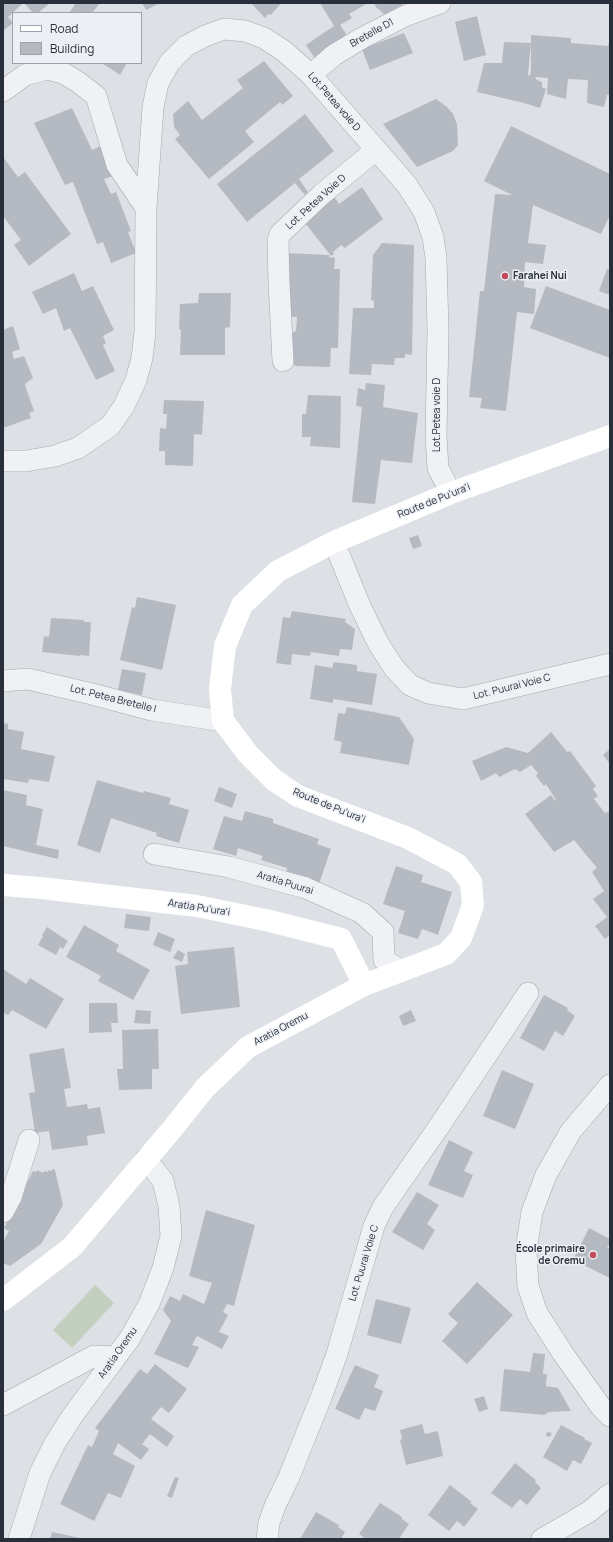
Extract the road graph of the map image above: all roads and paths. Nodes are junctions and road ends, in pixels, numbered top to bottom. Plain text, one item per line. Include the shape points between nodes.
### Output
1 (440, 3) edge
2 (312, 75) junction
3 (3, 91) edge
4 (376, 150) junction
5 (146, 208) junction
6 (283, 361) dead end
7 (610, 436) edge
8 (3, 461) edge
9 (451, 493) junction
10 (334, 542) junction
11 (610, 664) edge
12 (3, 681) edge
13 (223, 721) junction
14 (154, 854) dead end
15 (3, 885) edge
16 (400, 970) junction
17 (364, 985) junction
18 (528, 993) dead end
19 (610, 1085) edge
20 (29, 1140) dead end
21 (146, 1160) junction
22 (3, 1212) edge
23 (3, 1300) edge
24 (116, 1357) junction
25 (3, 1405) edge
26 (610, 1416) edge
27 (610, 1494) edge
28 (19, 1539) edge
29 (267, 1539) edge
30 (542, 1539) edge

1 - 2 street, Bretelle D1 via 405,16 362,38 334,55
2 - 4 street, Lot.Petea voie D
2 - 5 street, Lot.Petea voie D via 274,44 245,31 224,29 186,46 170,62 158,83 152,107
3 - 5 street via 24,75 47,69 63,73 96,96 117,165
4 - 6 street, Lot. Petea Voie D via 322,194 280,234 278,241
4 - 9 street, Lot.Petea voie D via 419,204 433,237 438,330 438,468
5 - 8 street, Lot.Petea voie D via 145,332 136,380 124,406 110,426 78,448 34,460
7 - 9 main road, Route de Pu'ura'i
9 - 10 main road, Route de Pu'ura'i
10 - 11 street, Lot. Puurai Voie C via 378,643 394,668 410,685 428,693 463,699
10 - 13 main road, Route de Pu'ura'i via 278,571 242,605 226,646 220,689
12 - 13 street, Lot. Petea Bretelle I via 28,679 152,710
13 - 16 main road, Route de Pu'ura'i via 248,754 274,780 298,796 408,838 456,864 471,882 473,905 461,938 446,954
14 - 16 street, Aratia Puurai via 229,867 306,888 362,913 383,932 384,960
15 - 17 main road, Aratia Pu'ura'i via 197,906 341,939
16 - 17 main road, Route de Pu'ura'i
17 - 21 main road, Aratia Oremu via 248,1047 205,1088
18 - 29 street, Lot. Puurai Voie C via 383,1207 374,1226 337,1354 289,1477 275,1506
19 - 26 street via 571,1131 546,1176 532,1212 526,1250 528,1286 537,1313 564,1355
20 - 22 street via 11,1197
21 - 23 main road, Aratia Oremu via 72,1247
21 - 24 street, Aratia Oremu via 163,1181 169,1206 171,1236 163,1268 149,1304
24 - 25 street via 94,1356
24 - 28 street, Aratia Oremu via 55,1443 40,1473
27 - 30 street via 570,1524

